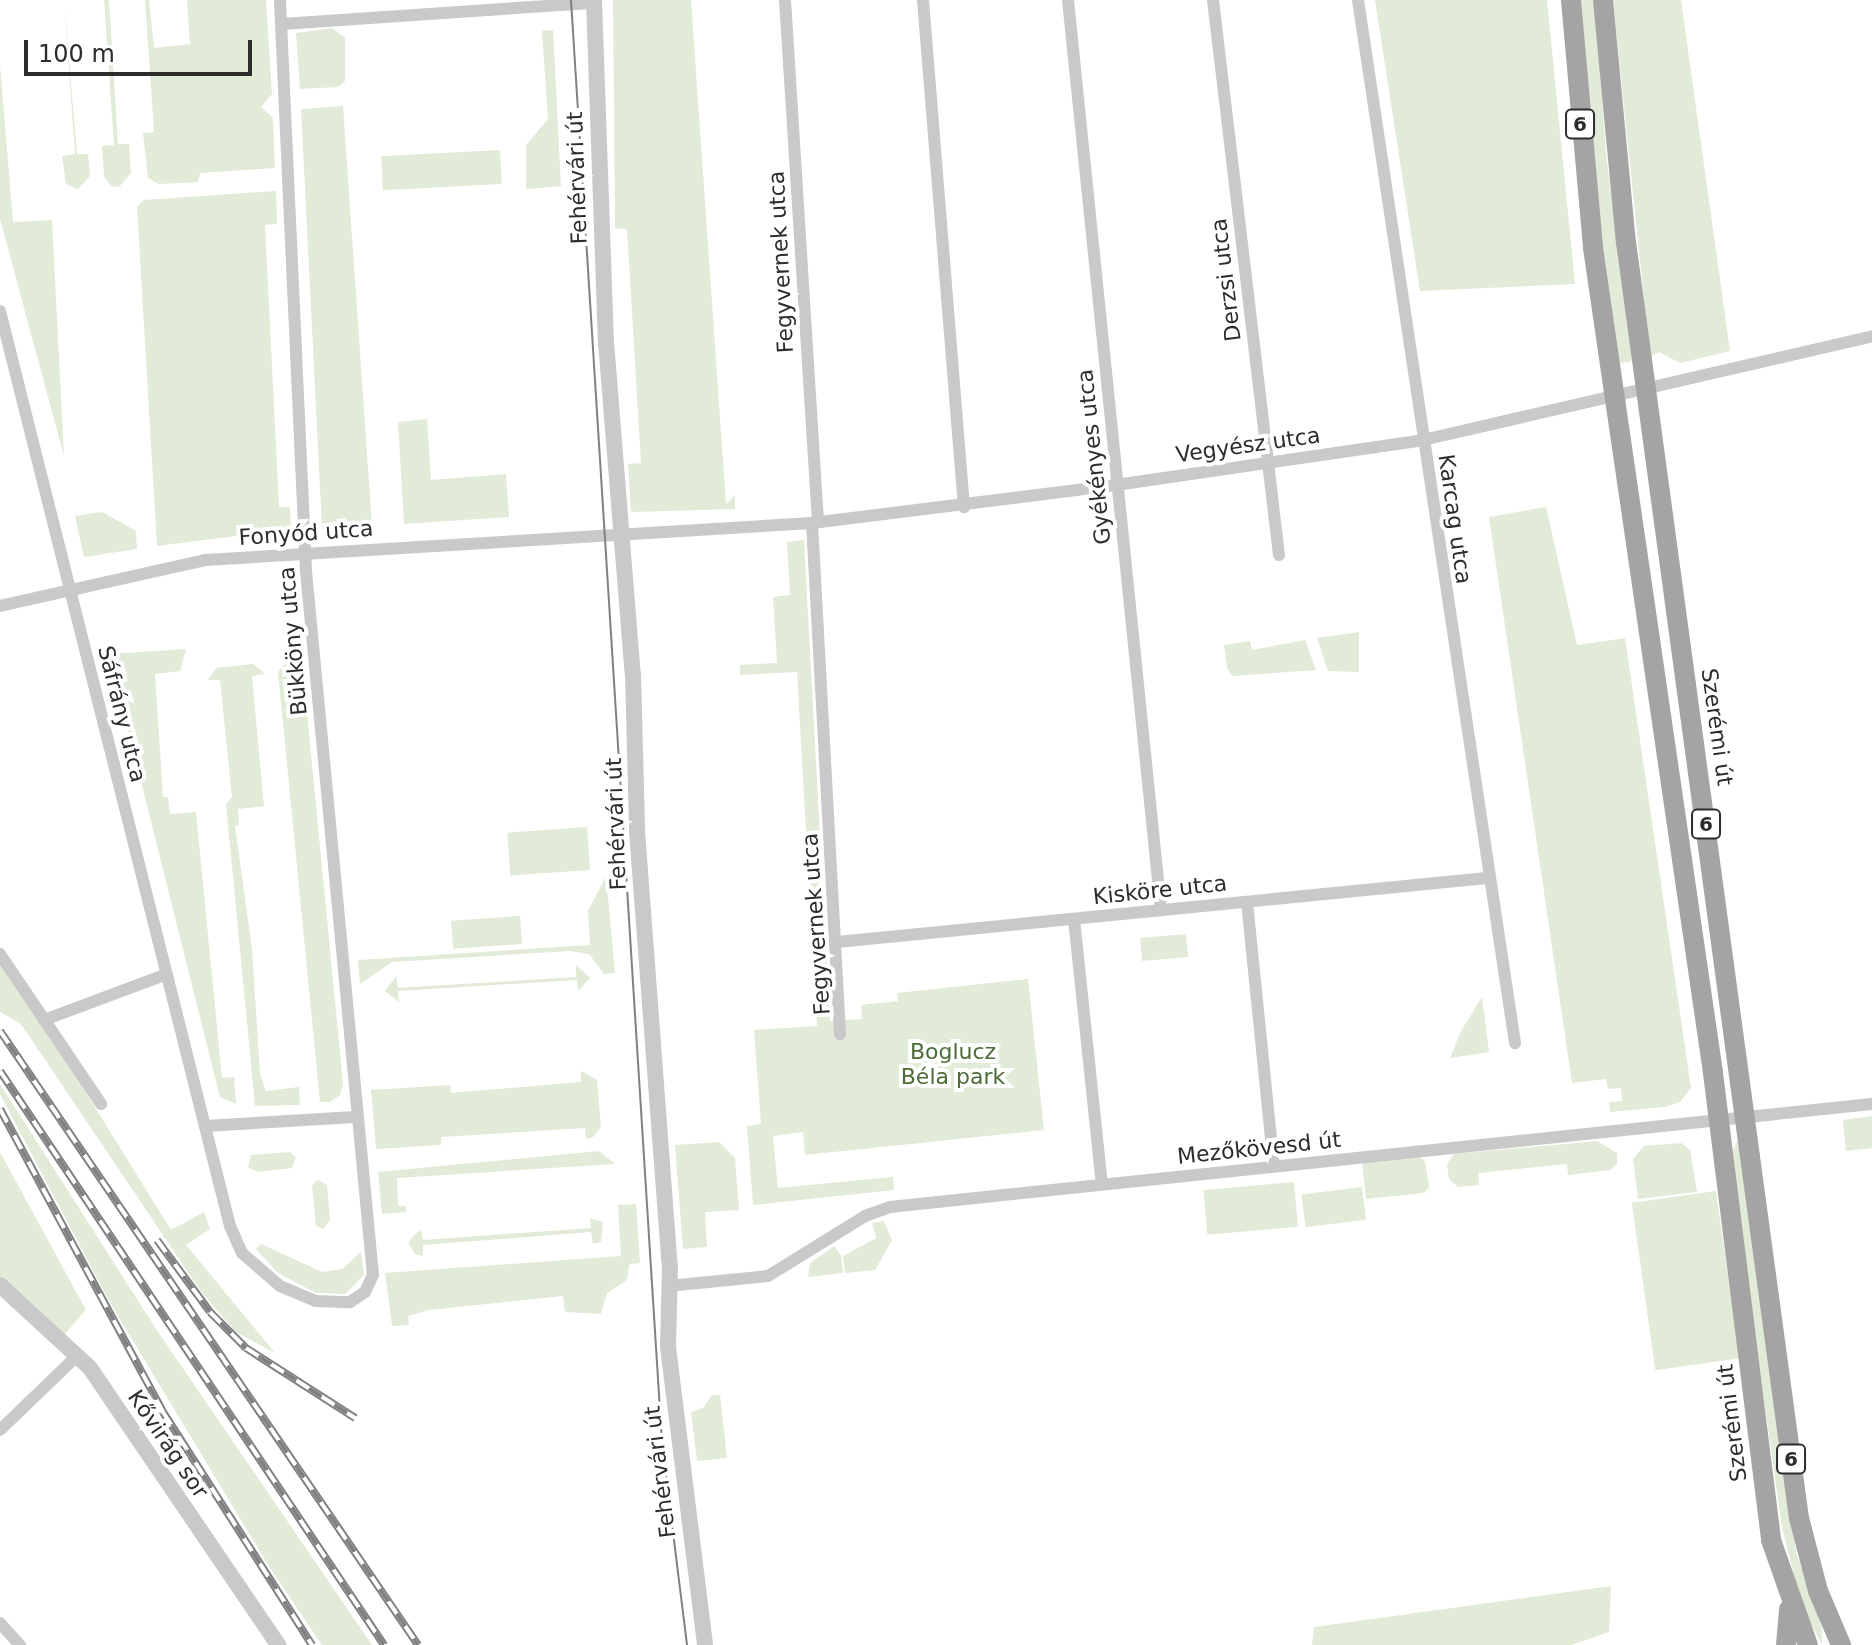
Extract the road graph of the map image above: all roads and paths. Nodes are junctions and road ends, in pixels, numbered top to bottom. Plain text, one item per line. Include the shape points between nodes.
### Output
1 (280, 0) edge
2 (785, 0) edge
3 (923, 0) edge
4 (1068, 0) edge
5 (1213, 0) edge
6 (1358, 0) edge
7 (1571, 0) edge
8 (1603, 0) edge
9 (594, 2) edge
10 (282, 24) junction
11 (0, 311) edge
12 (1872, 336) edge
13 (1645, 389) junction
14 (1614, 397) junction
15 (1423, 440) junction
16 (1268, 462) junction
17 (1117, 485) junction
18 (964, 507) junction
19 (815, 523) junction
20 (620, 534) junction
21 (305, 552) junction
22 (1279, 555) dead end
23 (70, 589) junction
24 (0, 606) edge
25 (1487, 878) junction
26 (1247, 902) junction
27 (1161, 910) junction
28 (1074, 919) junction
29 (837, 942) junction
30 (0, 954) edge
31 (167, 974) junction
32 (44, 1020) junction
33 (840, 1034) dead end
34 (1515, 1043) dead end
35 (101, 1104) dead end
36 (1872, 1104) edge
37 (1747, 1116) junction
38 (355, 1117) junction
39 (1718, 1120) junction
40 (205, 1126) junction
41 (1274, 1166) junction
42 (1102, 1184) junction
43 (373, 1275) joint
44 (0, 1285) edge
45 (668, 1286) junction
46 (78, 1355) junction
47 (0, 1430) edge
48 (1789, 1601) junction
49 (0, 1623) edge
50 (20, 1645) edge
51 (278, 1645) edge
52 (705, 1645) edge
53 (1786, 1645) edge
54 (1808, 1645) edge
55 (1841, 1645) edge

1 - 10 street, Bükköny utca
2 - 19 street, Fegyvernek utca
3 - 18 street
4 - 17 street, Gyékényes utca
5 - 16 street, Derzsi utca
6 - 15 street, Karcag utca
7 - 14 main road, Szerémi út / 6 via 1591,234
8 - 13 main road, Szerémi út / 6
9 - 10 street
9 - 20 street, Fehérvári út via 604,311
10 - 21 street, Bükköny utca
11 - 23 street, Sáfrány utca
12 - 13 street, Vegyész utca
13 - 14 street, Vegyész utca
13 - 37 main road, Szerémi út / 6
14 - 15 street, Vegyész utca
14 - 39 main road, Szerémi út / 6
15 - 16 street, Vegyész utca
15 - 25 street, Karcag utca
16 - 17 street, Vegyész utca
16 - 22 street, Derzsi utca
17 - 18 street, Vegyész utca
17 - 27 street, Gyékényes utca
18 - 19 street, Vegyész utca
19 - 20 street, Vegyész utca
19 - 29 street, Fegyvernek utca
20 - 21 street, Fonyód utca
20 - 45 street, Fehérvári út via 633,674 638,845
21 - 23 street, Fonyód utca via 190,562
21 - 38 street, Bükköny utca
23 - 24 street, Fonyód utca
23 - 31 street, Sáfrány utca
25 - 26 street, Kisköre utca
25 - 34 street, Karcag utca
26 - 27 street, Kisköre utca
26 - 41 street
27 - 28 street, Kisköre utca
28 - 29 street, Kisköre utca
28 - 42 street
29 - 33 street, Fegyvernek utca
30 - 32 street
31 - 32 street
31 - 40 street, Sáfrány utca
32 - 35 street
36 - 37 street, Mezőkövesd út
37 - 39 street, Mezőkövesd út
37 - 55 main road, Szerémi út / 6 via 1799,1518 1818,1591
38 - 40 street
38 - 43 street, Bükköny utca
39 - 41 street, Mezőkövesd út
39 - 48 main road, Szerémi út / 6 via 1771,1540
40 - 43 street, Sáfrány utca via 235,1240 259,1271 305,1298 337,1303 358,1298
41 - 42 street, Mezőkövesd út
42 - 45 street, Mezőkövesd út via 890,1207 865,1216 768,1276
44 - 46 street, Kővirág sor
45 - 52 street, Fehérvári út via 675,1422
46 - 47 street
46 - 51 street, Kővirág sor
48 - 53 main road
48 - 54 main road, Szerémi út / 6
49 - 50 street

